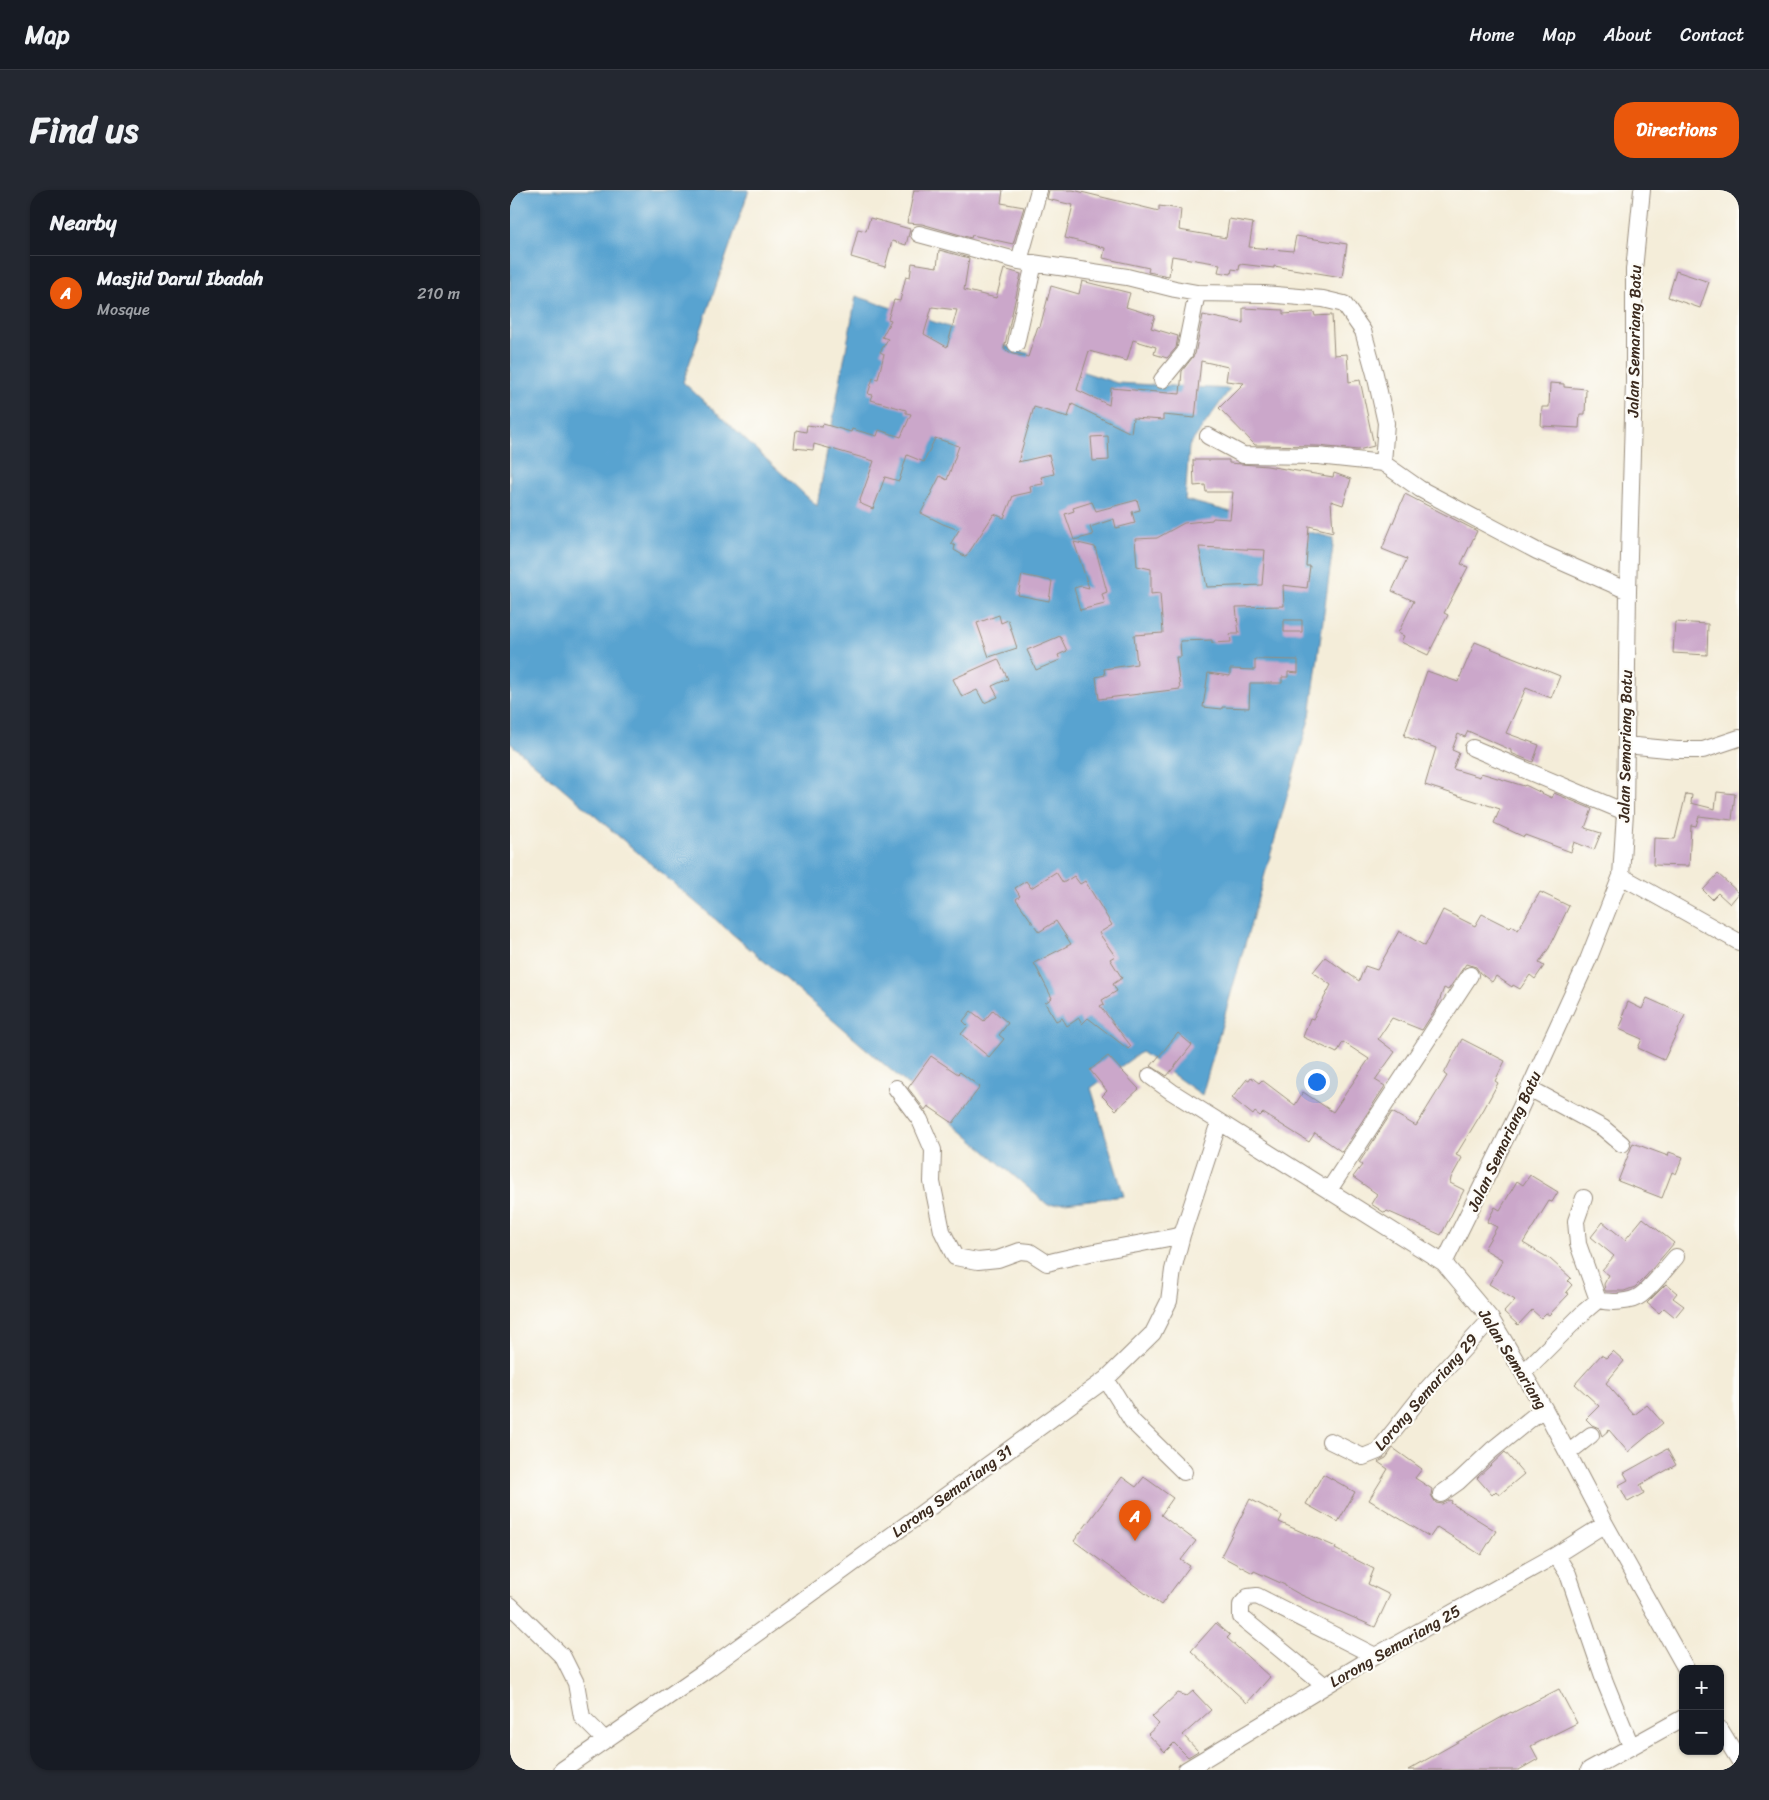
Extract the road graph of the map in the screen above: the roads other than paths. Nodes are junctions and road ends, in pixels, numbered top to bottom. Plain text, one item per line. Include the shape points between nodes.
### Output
1 (1039, 190) edge
2 (1642, 190) edge
3 (919, 234) dead end
4 (1027, 262) junction
5 (1197, 292) junction
6 (1016, 344) dead end
7 (1162, 380) dead end
8 (1208, 436) dead end
9 (1383, 463) junction
10 (1628, 591) junction
11 (1739, 738) edge
12 (1626, 745) junction
13 (1473, 748) dead end
14 (1625, 812) junction
15 (1621, 876) junction
16 (1739, 942) edge
17 (1470, 975) dead end
18 (1150, 1076) dead end
19 (896, 1088) dead end
20 (1529, 1088) junction
21 (1219, 1122) junction
22 (1622, 1144) dead end
23 (1329, 1190) junction
24 (1584, 1198) dead end
25 (1182, 1235) junction
26 (1676, 1257) dead end
27 (1444, 1263) junction
28 (1598, 1300) junction
29 (1491, 1318) junction
30 (1523, 1373) junction
31 (1106, 1379) junction
32 (1544, 1408) junction
33 (1591, 1435) dead end
34 (1330, 1441) dead end
35 (1568, 1453) junction
36 (1184, 1472) dead end
37 (1441, 1494) dead end
38 (1605, 1524) junction
39 (1556, 1555) junction
40 (510, 1606) edge
41 (1375, 1656) junction
42 (1684, 1665) edge
43 (1325, 1686) junction
44 (1679, 1720) edge
45 (1724, 1736) edge
46 (605, 1740) junction
47 (1630, 1746) junction
48 (1739, 1760) edge
49 (562, 1770) edge
50 (1186, 1770) edge
51 (1589, 1770) edge

1 - 4 street
2 - 10 street, Jalan Semariang Batu via 1634,270
3 - 4 street
4 - 5 street via 1127,277
4 - 6 street
5 - 7 street via 1185,352
5 - 9 street via 1264,294 1344,304 1363,331 1375,374 1386,422
8 - 9 street via 1243,455 1318,456
9 - 10 street via 1420,489 1537,551
10 - 12 street, Jalan Semariang Batu
11 - 12 street via 1703,750
12 - 14 street, Jalan Semariang Batu
13 - 14 street
14 - 15 street, Jalan Semariang Batu
15 - 16 street
15 - 20 street, Jalan Semariang Batu via 1588,960
17 - 23 street
18 - 21 street, Jalan Semariang
19 - 25 street via 920,1120 933,1150 932,1182 942,1231 955,1257 978,1261 998,1259 1020,1251 1030,1252 1047,1262
20 - 22 street via 1603,1128
20 - 27 street, Jalan Semariang Batu
21 - 23 street, Jalan Semariang
21 - 25 street, Lorong Semariang 31
23 - 27 street, Jalan Semariang
24 - 28 street via 1576,1221 1578,1244
25 - 31 street, Lorong Semariang 31 via 1169,1301 1153,1332
26 - 28 street via 1640,1295 1632,1299
27 - 29 street, Jalan Semariang
28 - 30 street
29 - 30 street, Jalan Semariang
29 - 34 street, Lorong Semariang 29 via 1427,1389 1378,1451 1363,1457
30 - 32 street, Jalan Semariang
31 - 36 street via 1132,1421
31 - 46 street, Lorong Semariang 31 via 708,1669
32 - 35 street, Jalan Semariang
32 - 37 street
33 - 35 street
35 - 38 street, Jalan Semariang
38 - 39 street, Lorong Semariang 25
38 - 42 street, Jalan Semariang
39 - 41 street, Lorong Semariang 25
39 - 47 street via 1568,1574 1604,1682
40 - 46 street via 563,1657 576,1682 582,1716
41 - 43 street, Lorong Semariang 25
41 - 43 street via 1257,1596 1248,1597 1241,1605 1240,1617
43 - 50 street, Lorong Semariang 25
44 - 47 street
45 - 48 street
46 - 49 street, Lorong Semariang 31
47 - 51 street

